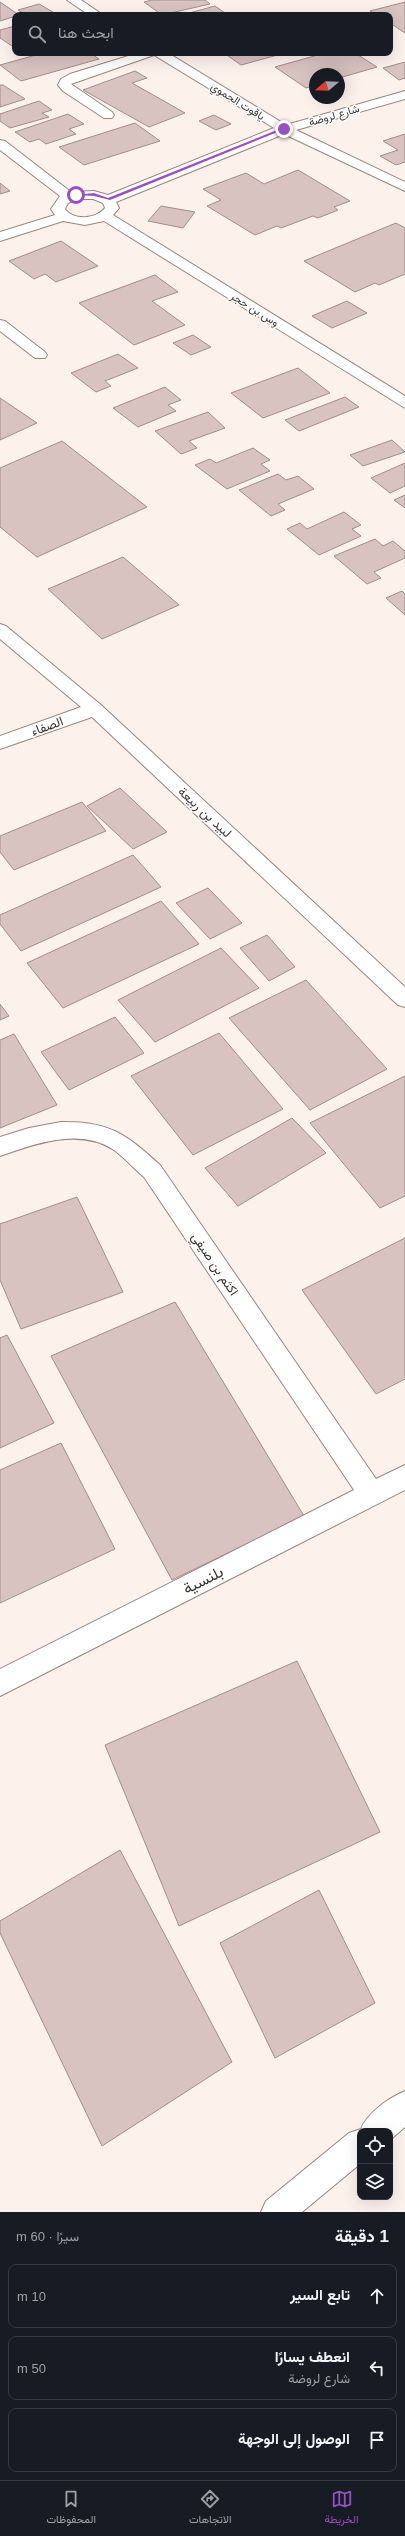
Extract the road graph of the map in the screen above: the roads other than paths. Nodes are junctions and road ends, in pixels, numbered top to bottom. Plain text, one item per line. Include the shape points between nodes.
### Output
1 (73, 0) edge
2 (92, 12) edge
3 (140, 56) edge
4 (164, 56) edge
5 (405, 95) edge
6 (108, 115) dead end
7 (284, 129) junction
8 (0, 144) edge
9 (405, 187) edge
10 (69, 197) junction
11 (108, 200) junction
12 (65, 216) junction
13 (105, 216) junction
14 (0, 237) edge
15 (0, 324) edge
16 (40, 355) dead end
17 (405, 402) edge
18 (0, 630) edge
19 (94, 709) junction
20 (0, 743) edge
21 (405, 999) edge
22 (0, 1147) edge
23 (405, 1477) edge
24 (372, 1494) junction
25 (0, 1683) edge
26 (405, 2107) edge
27 (380, 2128) edge
28 (357, 2146) edge
29 (278, 2212) edge

1 - 2 street
3 - 6 street via 65,82 67,88
4 - 7 street, ياقوت الحموي
5 - 7 street, شارع لروضة
7 - 9 street, ياقوت الحموي
7 - 11 street, شارع لروضة
8 - 10 street
10 - 11 street via 85,194
10 - 12 street via 62,200 58,209
11 - 13 street via 112,208
12 - 13 street via 85,220
12 - 14 street
13 - 17 street, وس بن حجر
15 - 16 street
18 - 19 street, لبيد بن ربيعة
19 - 20 street, الصفاء
19 - 21 street, لبيد بن ربيعة
22 - 24 street, اكثم بن صيفي via 48,1132 87,1131 121,1144 152,1171
23 - 24 street, بلنسية
24 - 25 street, بلنسية
26 - 27 street
28 - 29 street

